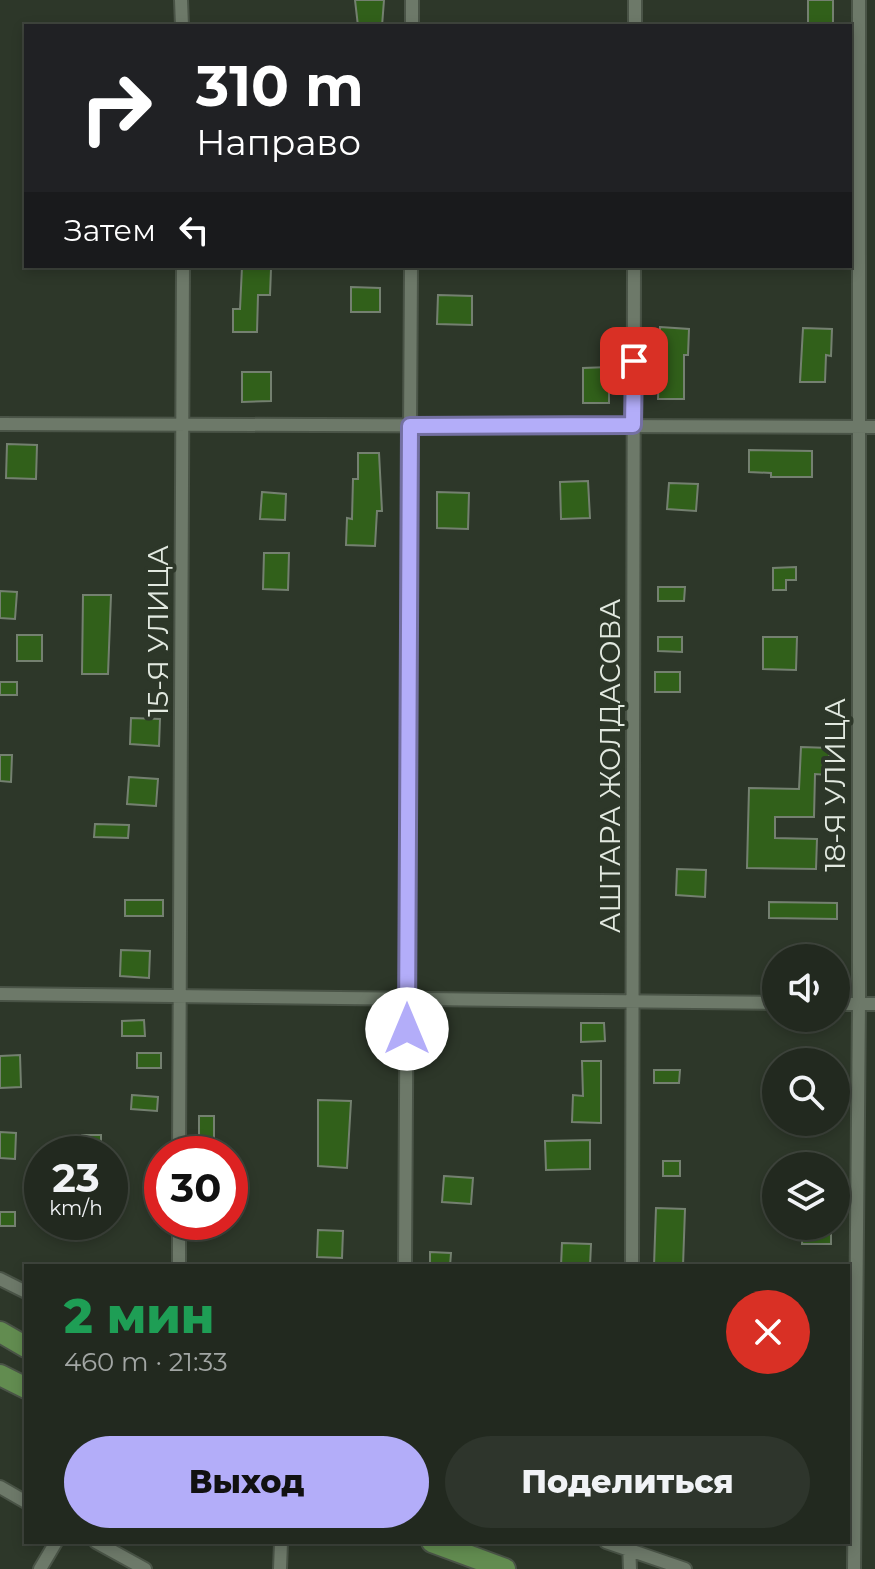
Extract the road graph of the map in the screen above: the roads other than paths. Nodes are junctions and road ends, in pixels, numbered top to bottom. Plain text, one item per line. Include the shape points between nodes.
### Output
1 (181, 0) edge
2 (412, 0) edge
3 (635, 0) edge
4 (859, 0) edge
5 (182, 24) edge
6 (412, 24) edge
7 (635, 24) edge
8 (183, 268) edge
9 (411, 268) edge
10 (634, 268) edge
11 (0, 424) edge
12 (633, 425) junction
13 (184, 426) junction
14 (410, 426) junction
15 (858, 427) junction
16 (875, 427) edge
17 (0, 994) edge
18 (179, 996) junction
19 (408, 1000) junction
20 (635, 1003) junction
21 (762, 1003) edge
22 (850, 1004) edge
23 (859, 1004) junction
24 (875, 1004) edge
25 (179, 1136) edge
26 (179, 1240) edge
27 (179, 1264) edge
28 (405, 1264) edge
29 (632, 1264) edge
30 (0, 1279) edge
31 (24, 1291) edge
32 (0, 1332) edge
33 (24, 1346) edge
34 (0, 1375) edge
35 (24, 1387) edge
36 (0, 1487) edge
37 (24, 1501) edge
38 (55, 1544) edge
39 (100, 1544) edge
40 (281, 1544) edge
41 (437, 1544) edge
42 (630, 1546) edge
43 (40, 1569) edge
44 (145, 1569) edge
45 (280, 1569) edge
46 (505, 1569) edge
47 (630, 1569) edge
48 (685, 1569) edge
49 (854, 1569) edge

1 - 5 street
2 - 6 street
3 - 7 street
4 - 15 street, 18-Я УЛИЦА
8 - 13 street, 15-Я УЛИЦА
9 - 14 street
10 - 12 street, АШТАРА ЖОЛДАСОВА
11 - 13 street
12 - 14 street
12 - 15 street
12 - 20 street, АШТАРА ЖОЛДАСОВА
13 - 14 street
13 - 18 street, 15-Я УЛИЦА
14 - 19 street
15 - 16 street
15 - 23 street, 18-Я УЛИЦА
17 - 18 street
18 - 19 street
18 - 25 street, 15-Я УЛИЦА
19 - 20 street
19 - 28 street
20 - 21 street
20 - 29 street, АШТАРА ЖОЛДАСОВА
22 - 23 street
23 - 24 street
23 - 49 street, 18-Я УЛИЦА
26 - 27 street
30 - 31 street
32 - 33 main road
34 - 35 main road
36 - 37 street
38 - 43 street
39 - 44 street
40 - 45 street
41 - 46 main road
42 - 47 street
42 - 48 street

